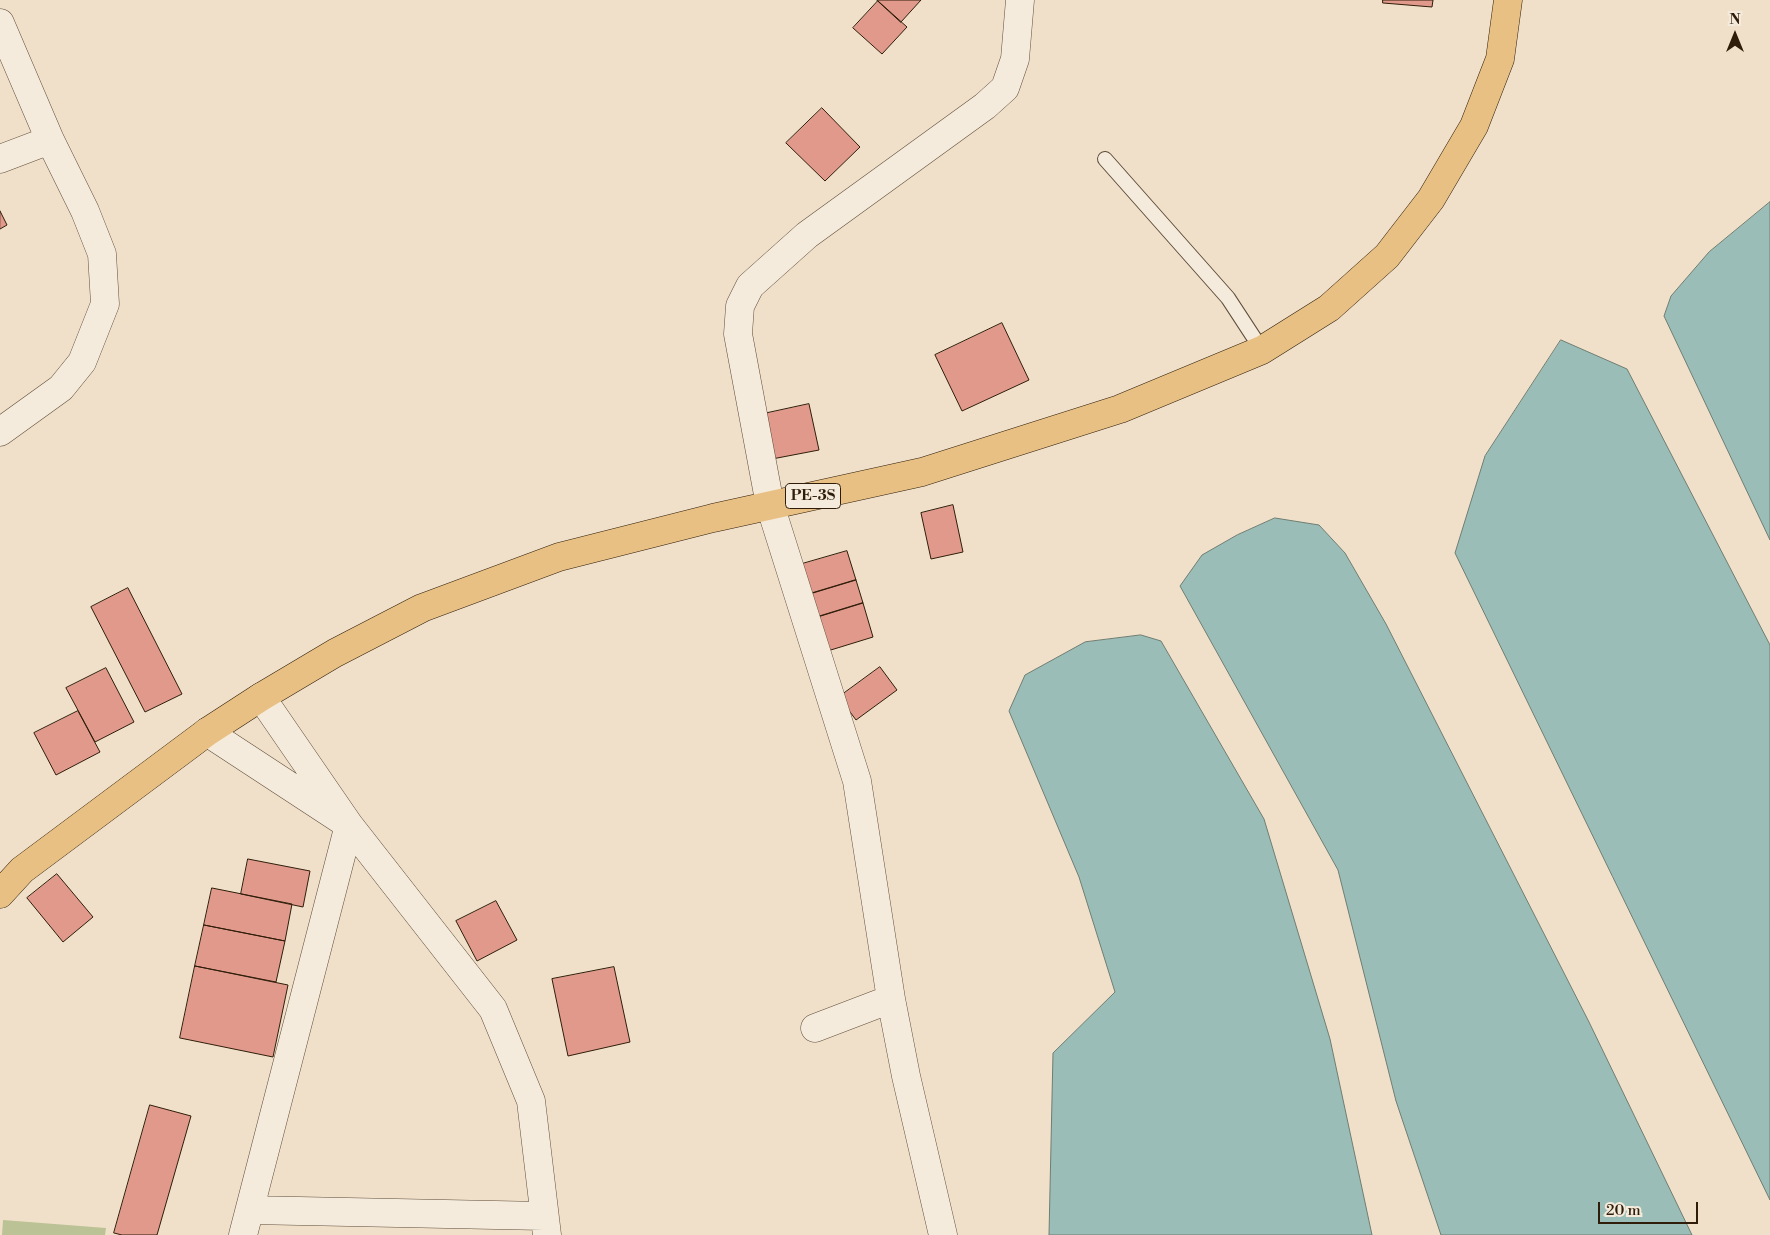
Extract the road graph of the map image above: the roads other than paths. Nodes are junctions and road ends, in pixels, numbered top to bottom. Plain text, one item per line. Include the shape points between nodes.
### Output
1 (1020, 0) edge
2 (1508, 0) edge
3 (0, 23) edge
4 (50, 140) junction
5 (0, 159) edge
6 (1105, 159) dead end
7 (1262, 350) junction
8 (0, 432) edge
9 (770, 505) junction
10 (261, 697) junction
11 (207, 732) junction
12 (349, 824) junction
13 (0, 894) edge
14 (891, 999) junction
15 (815, 1028) dead end
16 (247, 1222) edge
17 (546, 1226) edge
18 (943, 1235) edge

1 - 9 street via 1015,59 1005,88 986,106 808,235 750,286 740,306 738,334
2 - 7 highway, PE-3S via 1500,58 1474,126 1431,199 1387,256 1329,308
3 - 4 street
4 - 5 street
4 - 8 street via 102,254 105,304 82,362 66,382
6 - 7 lane via 1228,298
7 - 9 highway, PE-3S via 1120,409 922,472
9 - 10 highway, PE-3S via 559,557 422,608 335,653
9 - 14 street via 857,781
10 - 11 highway, PE-3S
10 - 12 street
11 - 12 street
11 - 13 highway, PE-3S via 22,870
12 - 16 street
12 - 17 street via 492,1009 531,1101
14 - 15 street
14 - 18 street
16 - 17 street

